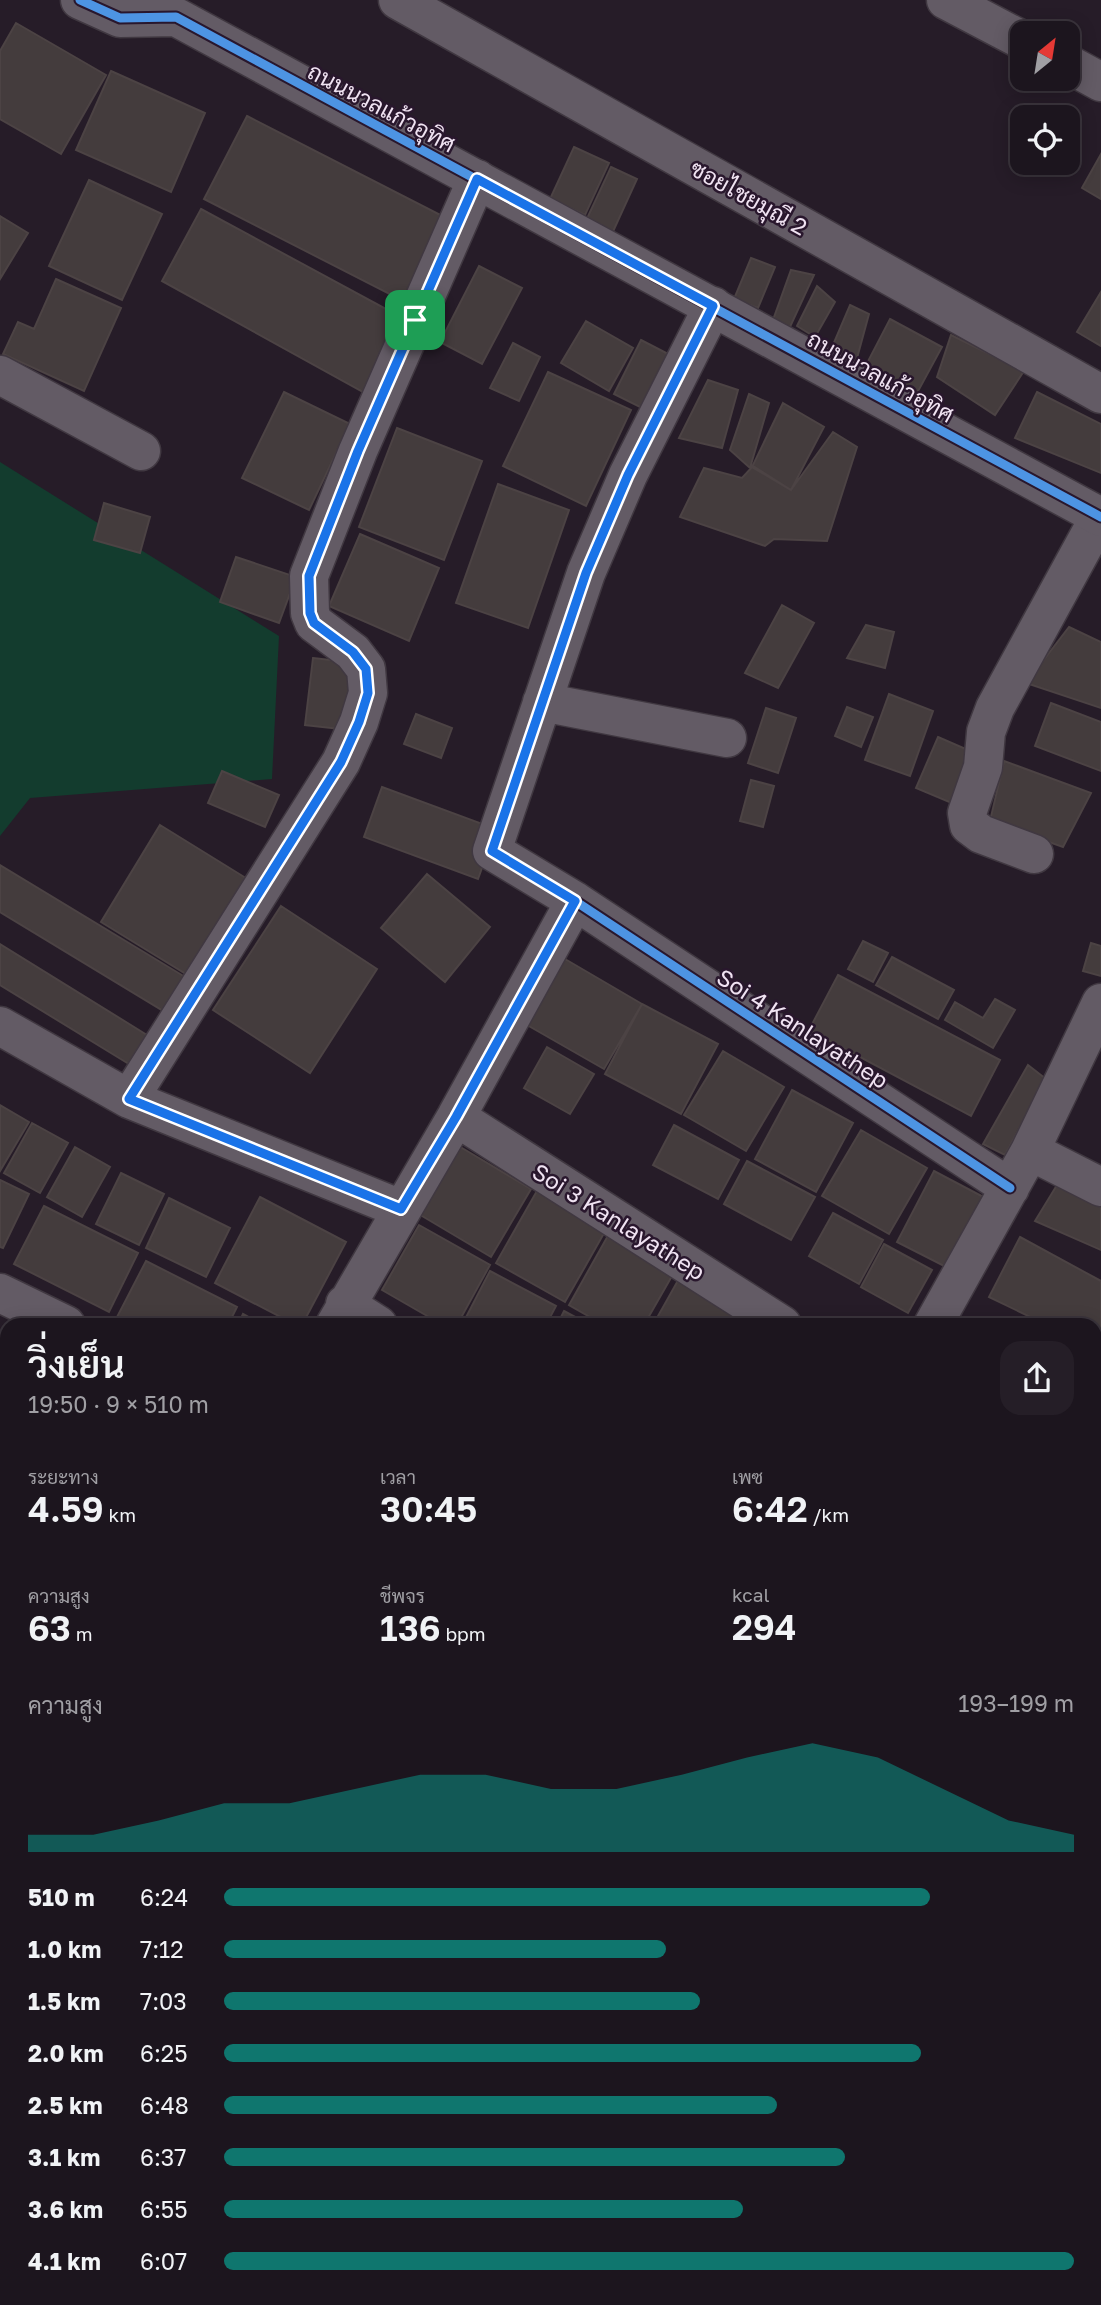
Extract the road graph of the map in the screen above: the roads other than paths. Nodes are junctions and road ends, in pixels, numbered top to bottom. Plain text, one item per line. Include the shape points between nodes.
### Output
1 (80, 0) edge
2 (398, 0) edge
3 (946, 0) edge
4 (172, 8) edge
5 (1010, 34) edge
6 (1080, 71) edge
7 (1101, 82) edge
8 (477, 179) junction
9 (713, 306) junction
10 (0, 375) edge
11 (1101, 394) edge
12 (141, 451) dead end
13 (1100, 517) edge
14 (542, 702) junction
15 (727, 738) dead end
16 (1034, 854) dead end
17 (575, 901) junction
18 (1101, 1003) edge
19 (0, 1026) edge
20 (129, 1099) junction
21 (456, 1117) junction
22 (1030, 1151) junction
23 (1101, 1187) edge
24 (1010, 1188) junction
25 (401, 1209) junction
26 (0, 1293) edge
27 (340, 1314) edge
28 (52, 1318) edge
29 (771, 1318) edge
30 (937, 1318) edge

1 - 4 street, ถนนนวลแก้วอุทิศ via 120,18
2 - 11 street, ซอยไชยมุณี 2
3 - 5 street
4 - 8 street, ถนนนวลแก้วอุทิศ
6 - 7 street
8 - 9 street, ถนนนวลแก้วอุทิศ
8 - 20 street via 358,451 309,576 314,623 353,652 366,669 368,693 359,722 341,762
9 - 13 street, ถนนนวลแก้วอุทิศ
9 - 14 street via 628,475 586,573
10 - 12 street
13 - 16 street via 995,708 986,732 983,767 967,813 969,825 981,834
14 - 15 street
14 - 17 street, Soi 4 Kanlayathep via 492,851
17 - 21 street
17 - 24 street, Soi 4 Kanlayathep
18 - 22 street
19 - 20 street
20 - 25 street
21 - 25 street
21 - 29 street, Soi 3 Kanlayathep
22 - 23 street
22 - 24 street
24 - 30 street
25 - 27 street
26 - 28 street

